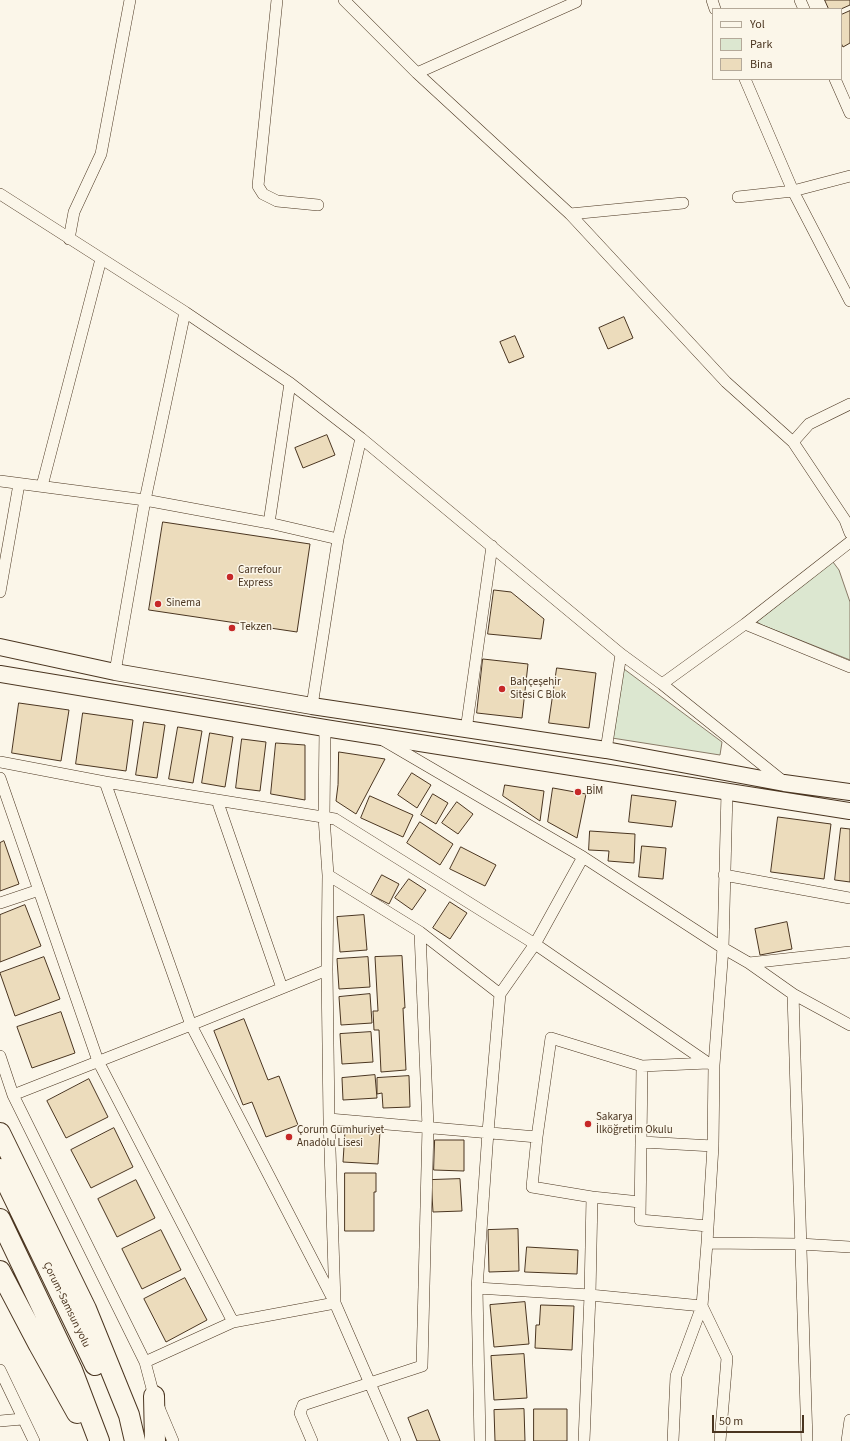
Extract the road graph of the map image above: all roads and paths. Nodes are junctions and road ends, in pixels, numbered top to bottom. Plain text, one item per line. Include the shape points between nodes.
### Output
1 (130, 0) edge
2 (277, 0) edge
3 (344, 0) edge
4 (576, 2) dead end
5 (417, 73) junction
6 (745, 80) edge
7 (835, 80) edge
8 (848, 106) edge
9 (850, 176) edge
10 (793, 191) junction
11 (0, 194) edge
12 (738, 197) dead end
13 (683, 203) dead end
14 (318, 205) dead end
15 (570, 214) junction
16 (69, 239) junction
17 (101, 259) junction
18 (850, 301) edge
19 (185, 312) junction
20 (290, 383) junction
21 (850, 404) edge
22 (361, 438) junction
23 (793, 442) junction
24 (0, 481) edge
25 (19, 484) junction
26 (42, 486) junction
27 (145, 500) junction
28 (269, 523) junction
29 (850, 533) edge
30 (338, 539) junction
31 (850, 542) edge
32 (492, 546) junction
33 (0, 592) edge
34 (745, 624) junction
35 (0, 647) edge
36 (621, 654) junction
37 (850, 667) edge
38 (115, 672) junction
39 (0, 674) edge
40 (662, 684) junction
41 (320, 707) junction
42 (309, 726) junction
43 (325, 728) junction
44 (466, 730) junction
45 (375, 735) junction
46 (606, 750) junction
47 (0, 762) edge
48 (0, 778) edge
49 (105, 782) junction
50 (784, 782) junction
51 (726, 792) junction
52 (850, 792) edge
53 (217, 800) junction
54 (850, 811) edge
55 (324, 817) junction
56 (583, 857) junction
57 (328, 875) junction
58 (724, 876) junction
59 (39, 890) junction
60 (850, 898) edge
61 (0, 903) edge
62 (420, 932) junction
63 (535, 944) junction
64 (723, 948) junction
65 (850, 952) edge
66 (749, 963) junction
67 (327, 970) junction
68 (282, 988) junction
69 (500, 994) junction
70 (793, 994) junction
71 (191, 1025) junction
72 (850, 1025) edge
73 (0, 1056) edge
74 (98, 1061) junction
75 (711, 1064) junction
76 (642, 1066) junction
77 (13, 1095) junction
78 (329, 1119) junction
79 (428, 1127) junction
80 (488, 1132) junction
81 (0, 1133) edge
82 (536, 1137) junction
83 (642, 1142) junction
84 (713, 1146) junction
85 (0, 1169) edge
86 (592, 1197) junction
87 (640, 1202) junction
88 (0, 1219) edge
89 (708, 1226) junction
90 (707, 1243) junction
91 (800, 1244) junction
92 (850, 1247) edge
93 (0, 1271) edge
94 (477, 1288) junction
95 (590, 1294) junction
96 (335, 1303) junction
97 (702, 1306) junction
98 (233, 1322) junction
99 (145, 1362) junction
100 (0, 1370) edge
101 (370, 1383) junction
102 (154, 1396) junction
103 (22, 1419) junction
104 (850, 1420) edge
105 (0, 1421) edge
106 (850, 1438) edge
107 (34, 1441) edge
108 (94, 1441) edge
109 (99, 1441) edge
110 (132, 1441) edge
111 (136, 1441) edge
112 (155, 1441) edge
113 (173, 1441) edge
114 (312, 1441) edge
115 (396, 1441) edge
116 (480, 1441) edge
117 (584, 1441) edge
118 (673, 1441) edge
119 (720, 1441) edge
120 (807, 1441) edge
121 (847, 1441) edge

1 - 16 street via 100,154 74,212
2 - 14 street via 258,186 263,194 276,201
3 - 5 street
4 - 5 street
5 - 15 street
6 - 10 street
7 - 8 street
9 - 10 street
10 - 12 street
10 - 18 street
11 - 16 street
13 - 15 street
15 - 23 street via 726,382
16 - 17 street
17 - 19 street
17 - 26 street
19 - 20 street
19 - 27 street
20 - 22 street
20 - 28 street
21 - 23 street via 809,424
22 - 30 street
22 - 32 street
23 - 29 street via 845,520
24 - 25 street
25 - 26 street
25 - 33 street
26 - 27 street
27 - 28 street
27 - 38 street
28 - 30 street
30 - 41 street
31 - 34 street
32 - 36 street
32 - 44 street
34 - 37 street
34 - 40 street
35 - 38 main road
36 - 40 street
36 - 46 street
38 - 41 main road
39 - 42 main road
40 - 50 street
41 - 42 main road
41 - 43 main road
41 - 44 main road
42 - 43 main road
43 - 45 main road
43 - 55 street
44 - 46 main road
45 - 51 main road
45 - 56 street
46 - 50 main road
47 - 49 street
48 - 59 street
49 - 53 street
49 - 71 street
50 - 52 main road
51 - 54 main road
51 - 58 street
53 - 55 street
53 - 68 street
55 - 57 street
55 - 63 street via 335,819
56 - 63 street
56 - 64 street
57 - 62 street
57 - 67 street
58 - 60 street
58 - 64 street
59 - 61 street
59 - 74 street
62 - 69 street
62 - 79 street
63 - 69 street
63 - 75 street
64 - 66 street
64 - 75 street
65 - 66 street
66 - 70 street
67 - 68 street
67 - 78 street
68 - 71 street
69 - 80 street
70 - 72 street
70 - 91 street
71 - 74 street
71 - 96 street
73 - 77 street
74 - 77 street
74 - 98 street
75 - 76 street
75 - 84 street
76 - 82 street via 551,1038
76 - 83 street
77 - 99 street
78 - 79 street
78 - 96 street
79 - 80 street
79 - 101 street via 422,1366
80 - 82 street
80 - 94 street
81 - 111 highway via 86,1309 129,1415
82 - 86 street via 532,1188
83 - 84 street
83 - 87 street
84 - 89 street
85 - 110 highway, Çorum-Samsun yolu
86 - 87 street
86 - 95 street
87 - 89 street via 640,1220
88 - 109 highway, Çorum-Samsun yolu via 72,1370
89 - 90 street
90 - 91 street
90 - 97 street
91 - 92 street
91 - 120 street
93 - 108 highway via 38,1345
94 - 95 street
94 - 116 street
95 - 97 street
95 - 117 street
96 - 98 street
96 - 101 street
97 - 118 street via 676,1376
97 - 119 street via 726,1358
98 - 99 street
99 - 102 street
100 - 103 street
101 - 114 street via 303,1405 300,1413
101 - 115 street
102 - 112 highway
102 - 113 street
103 - 105 street
103 - 107 street
104 - 121 street
106 - 121 street

